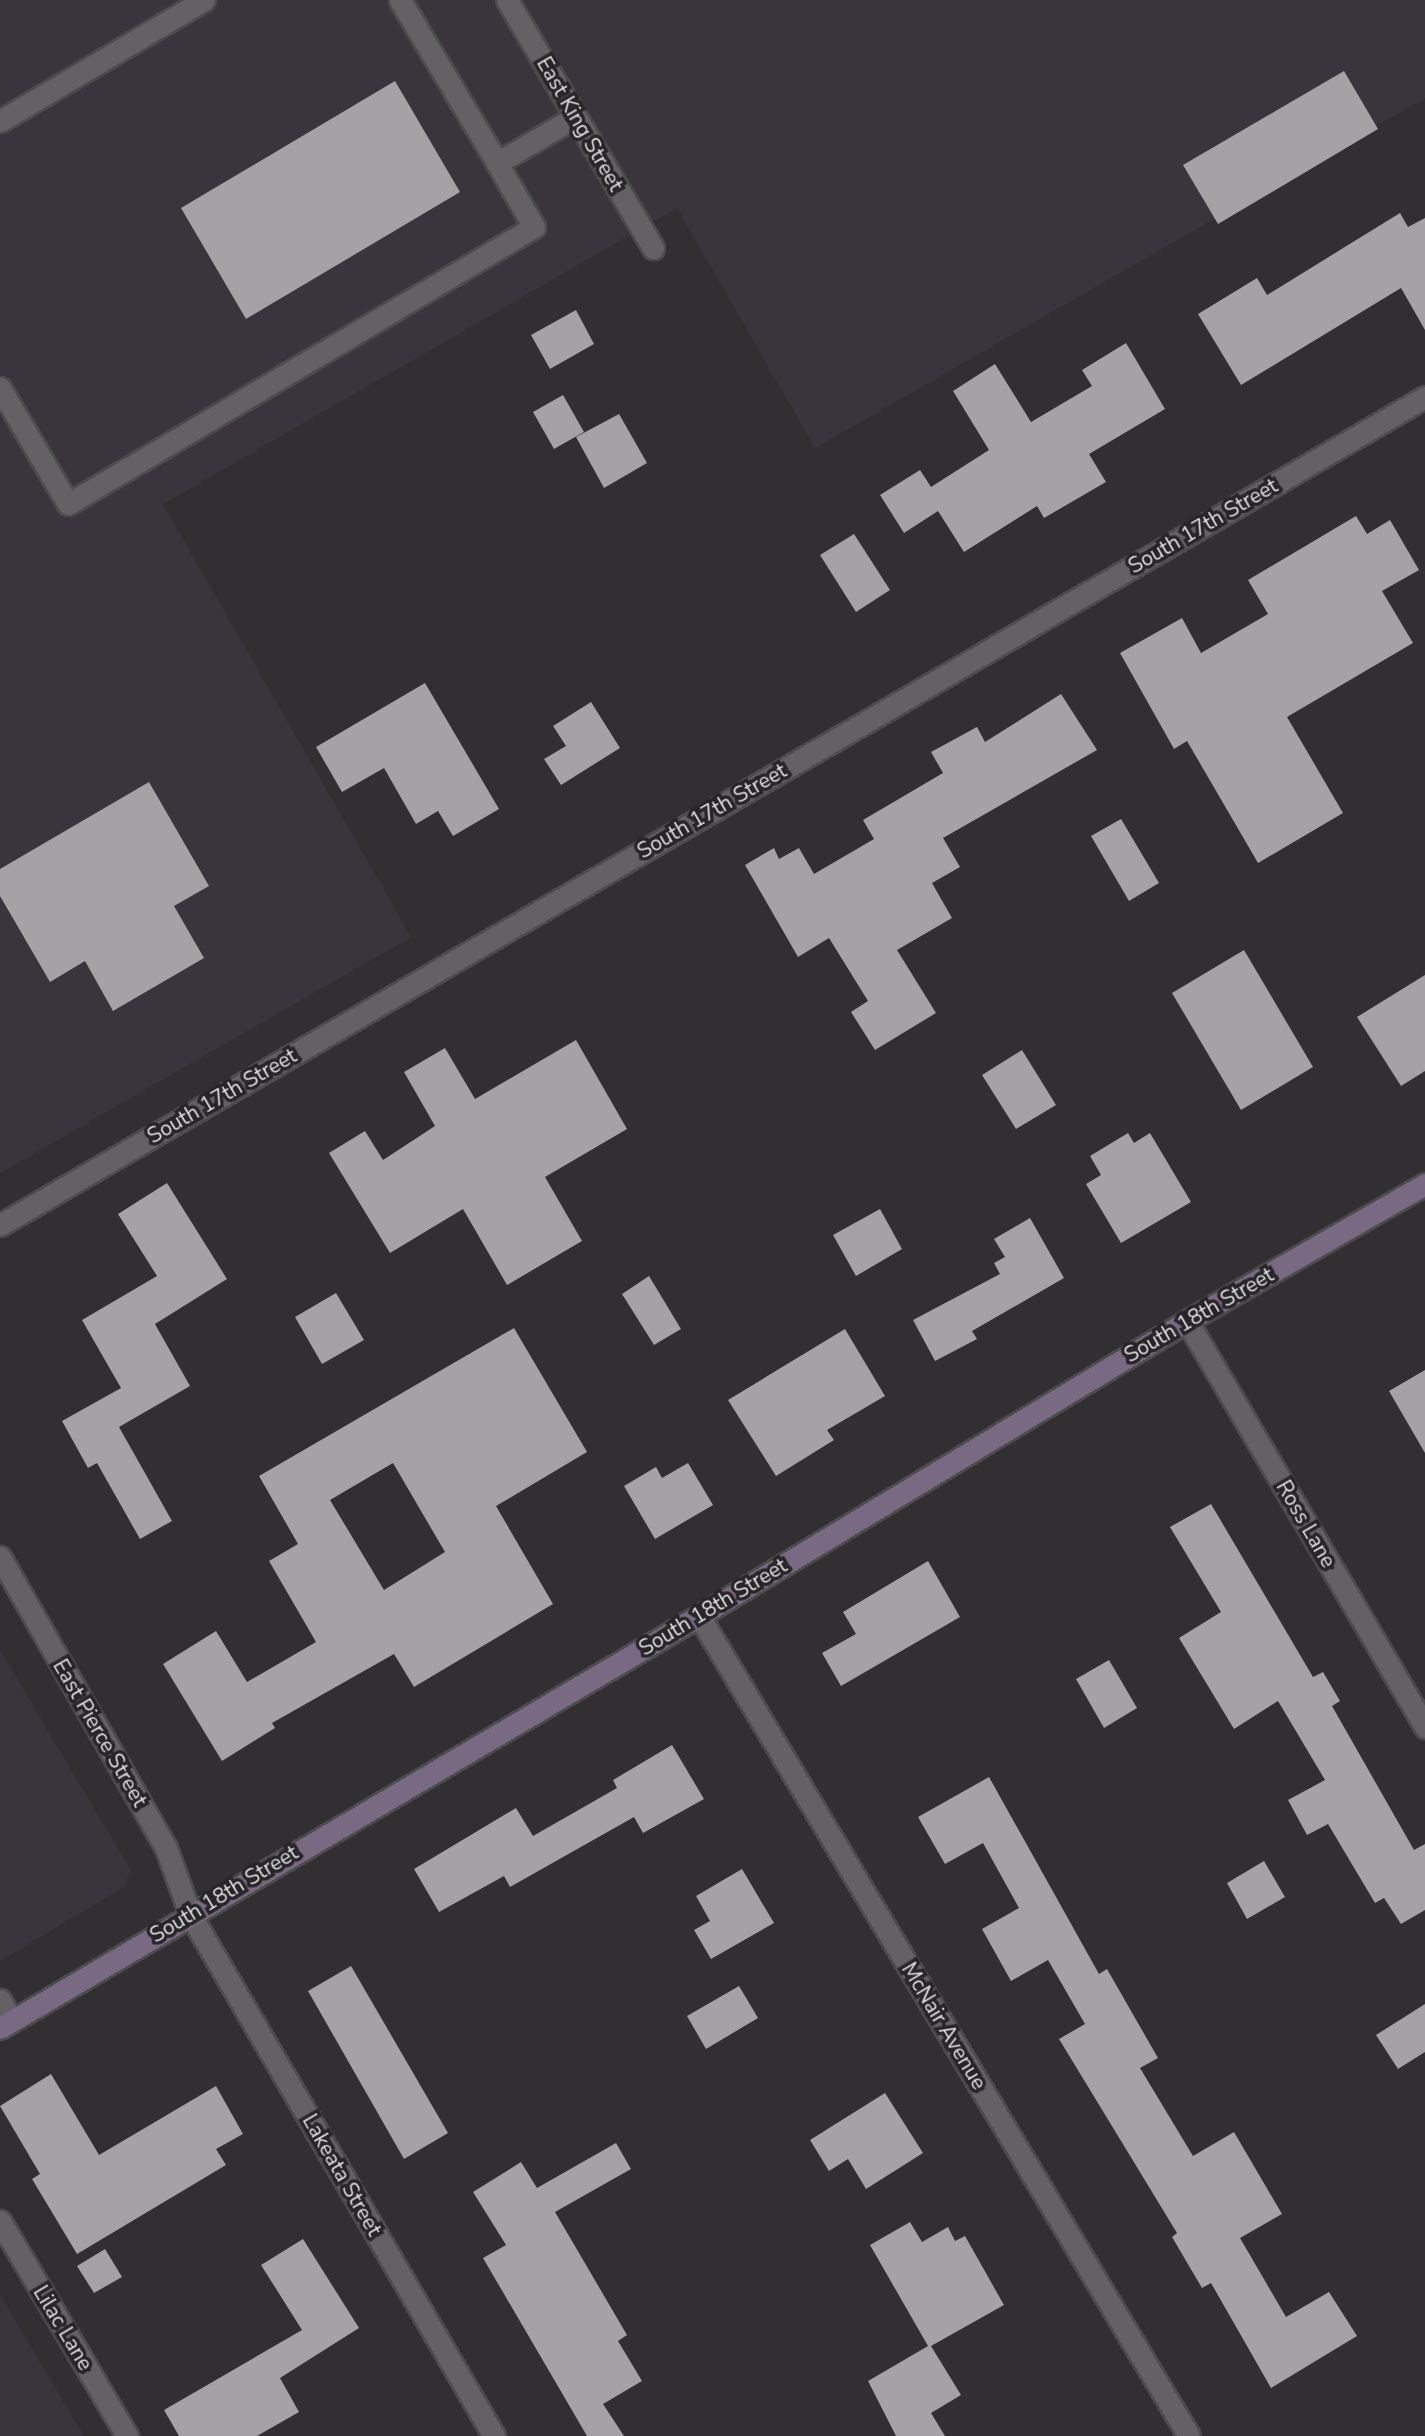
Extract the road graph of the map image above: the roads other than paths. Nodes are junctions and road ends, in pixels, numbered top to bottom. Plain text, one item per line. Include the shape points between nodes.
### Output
1 (204, 0) edge
2 (400, 0) edge
3 (507, 0) edge
4 (575, 117) junction
5 (0, 121) edge
6 (497, 163) junction
7 (653, 248) dead end
8 (0, 388) edge
9 (1425, 397) edge
10 (1425, 1184) edge
11 (0, 1225) edge
12 (1187, 1321) junction
13 (0, 1557) edge
14 (699, 1616) junction
15 (1425, 1727) edge
16 (190, 1914) junction
17 (0, 2000) edge
18 (6, 2024) edge
19 (0, 2221) edge
20 (127, 2436) edge
21 (494, 2436) edge
22 (1189, 2436) edge

1 - 5 street
2 - 6 street
3 - 4 street, East King Street
4 - 6 street
4 - 7 street, East King Street
6 - 8 street via 534,228 68,504
9 - 11 street, South 17th Street
10 - 12 street, South 18th Street
12 - 14 street, South 18th Street
12 - 15 street, Ross Lane
13 - 16 street, East Pierce Street via 166,1848
14 - 16 street, South 18th Street
14 - 22 street, McNair Avenue
16 - 18 street, South 18th Street
16 - 21 street, Lakeata Street
17 - 18 street
19 - 20 street, Lilac Lane

